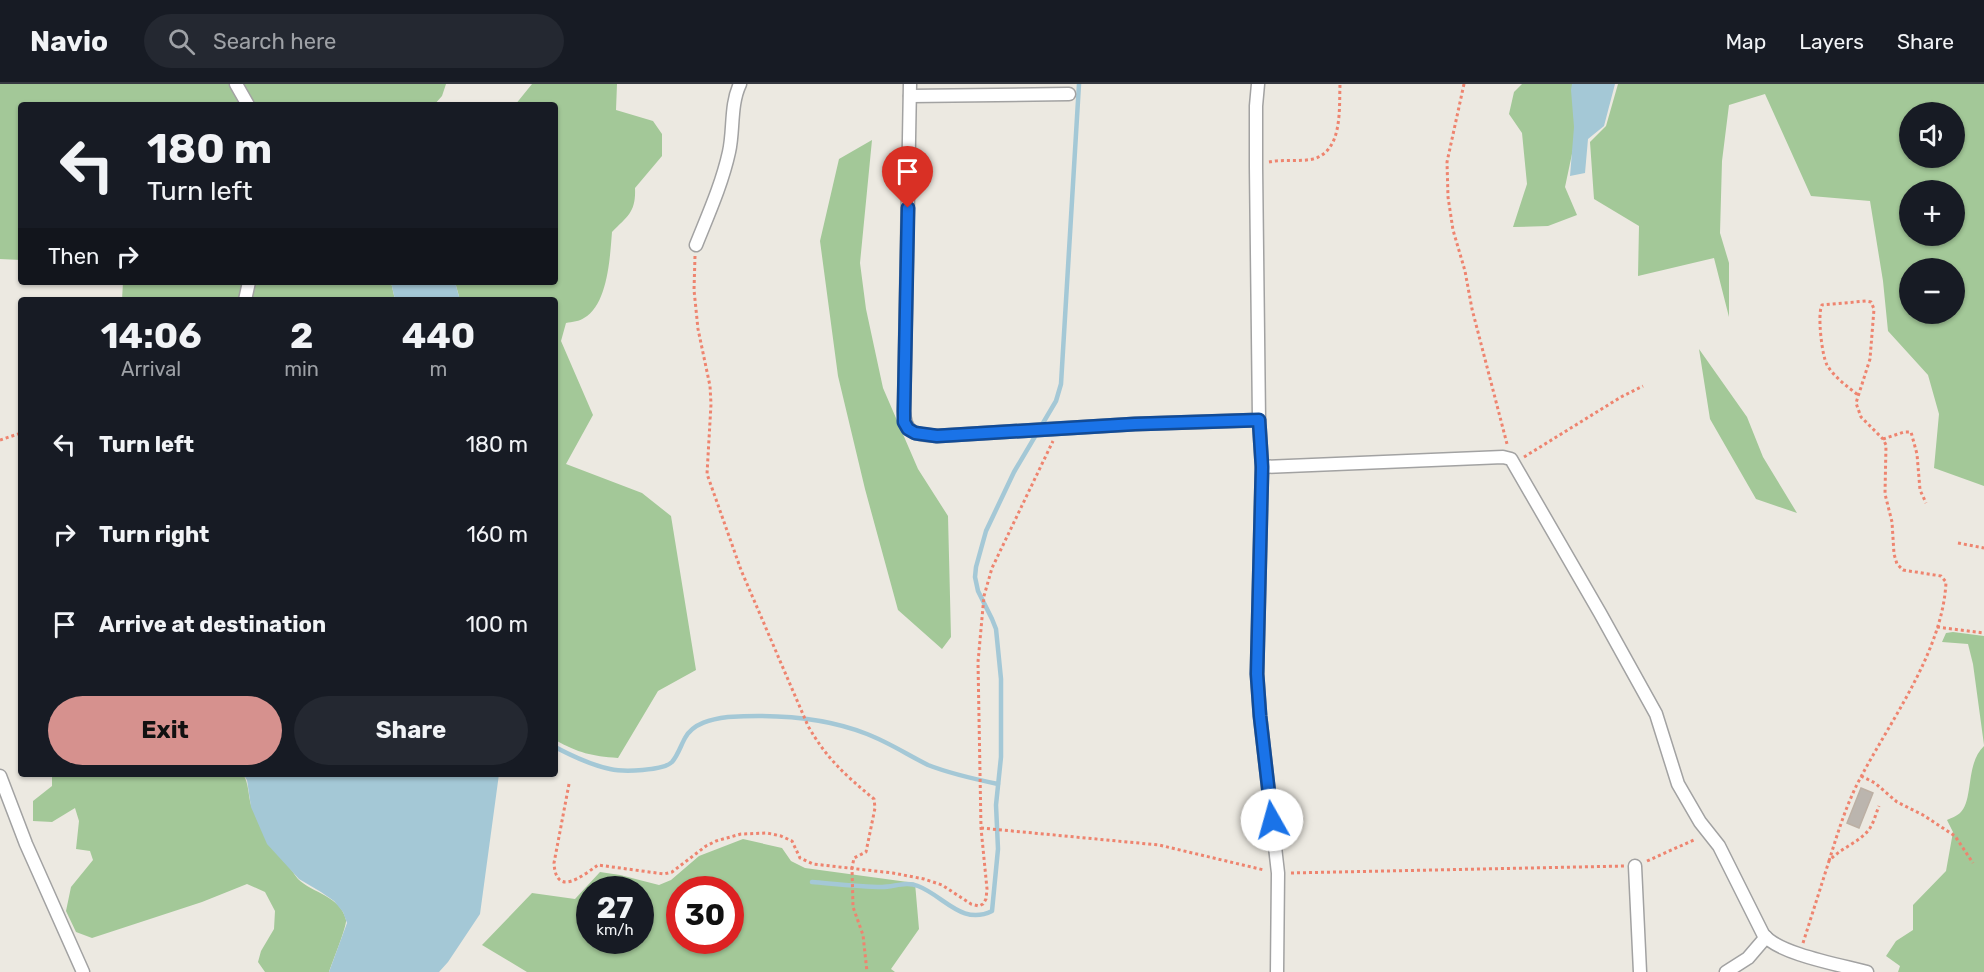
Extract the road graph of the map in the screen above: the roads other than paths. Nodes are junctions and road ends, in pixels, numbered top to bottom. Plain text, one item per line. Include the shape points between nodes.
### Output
1 (236, 84) edge
2 (740, 84) edge
3 (1258, 84) edge
4 (910, 90) edge
5 (1069, 94) dead end
6 (246, 102) edge
7 (696, 245) road end
8 (1259, 420) junction
9 (1262, 467) junction
10 (0, 776) edge
11 (1635, 866) road end
12 (1766, 937) junction
13 (83, 972) edge
14 (1277, 972) edge
15 (1640, 972) edge
16 (1726, 972) edge
17 (1866, 972) edge

1 - 6 street
2 - 7 street via 735,94 728,158
3 - 8 street
4 - 5 street
4 - 8 street via 904,411 908,429 937,436
8 - 9 street
9 - 12 street via 1511,460 1656,714 1677,784 1719,846
9 - 14 street via 1257,674 1278,873
10 - 13 street
11 - 15 street
12 - 16 street via 1748,958
12 - 17 street via 1793,952

